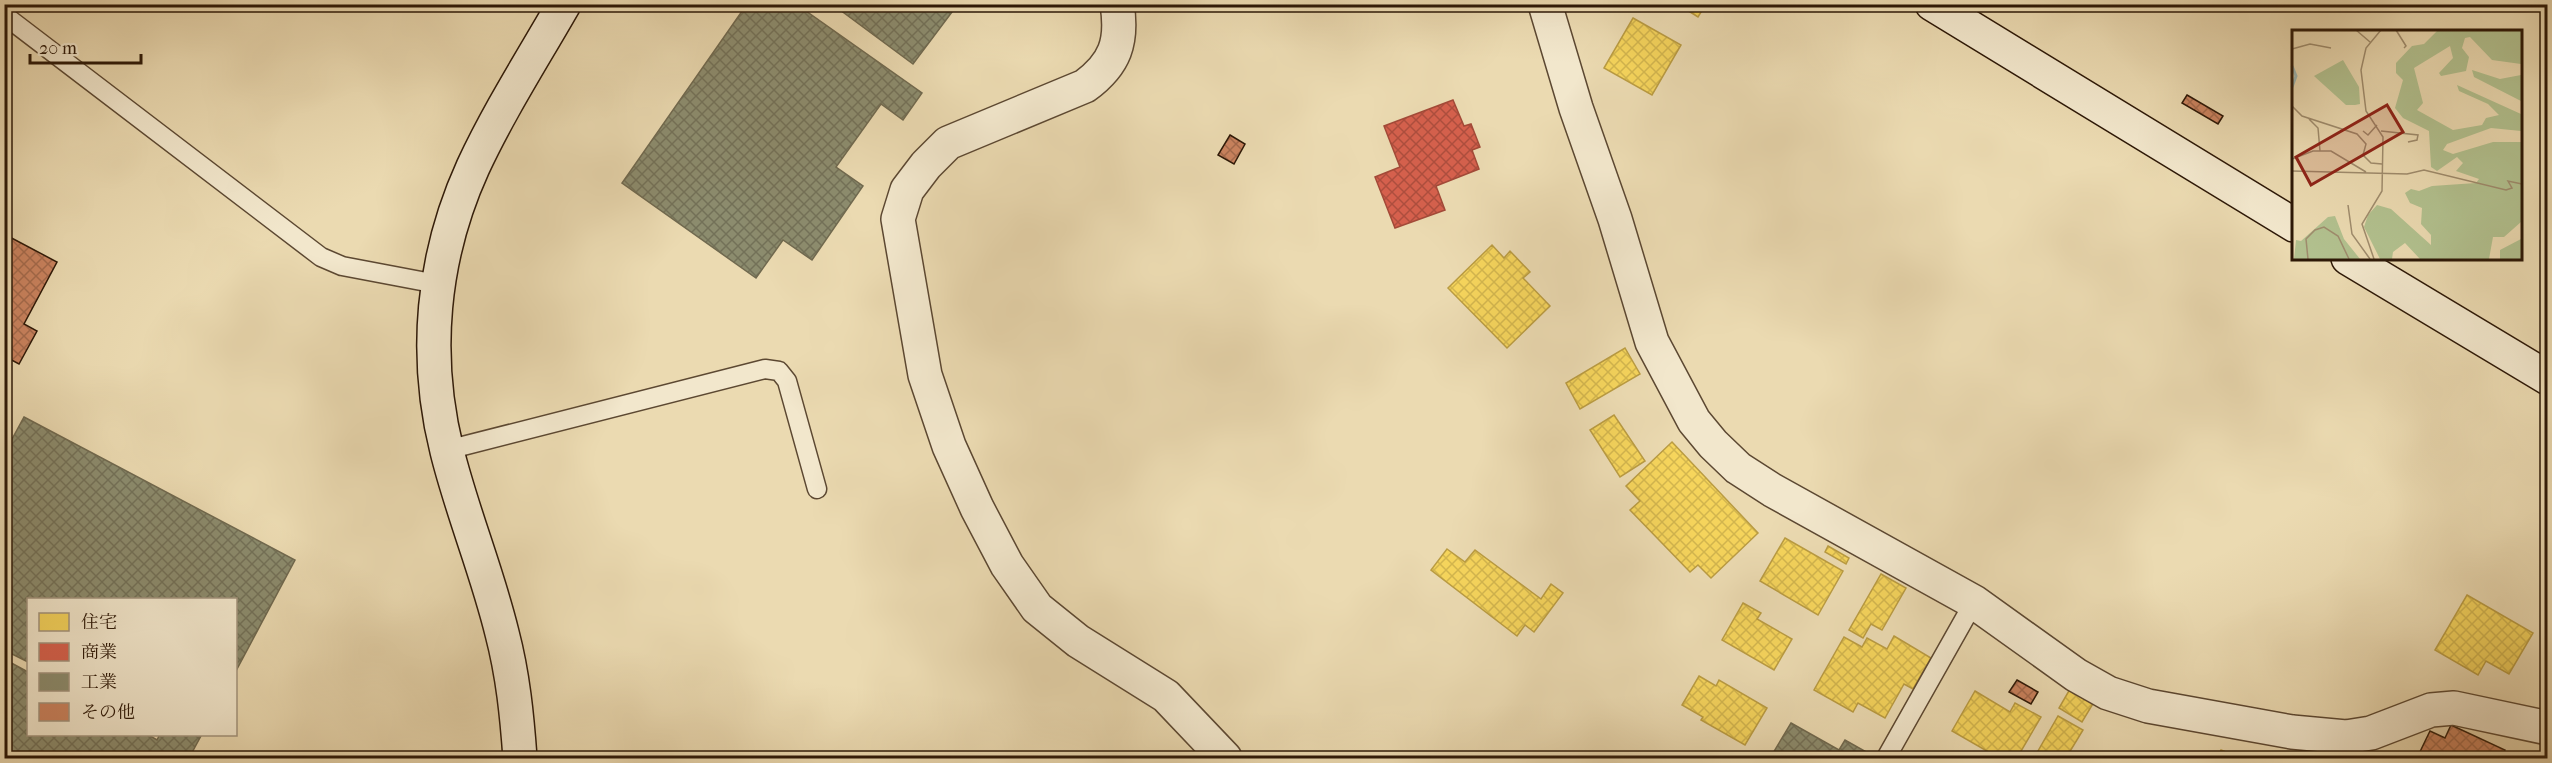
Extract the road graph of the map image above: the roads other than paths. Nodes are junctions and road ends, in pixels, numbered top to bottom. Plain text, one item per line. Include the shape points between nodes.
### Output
1 (564, 4) edge
2 (1117, 4) edge
3 (1545, 4) edge
4 (1932, 4) edge
5 (4, 15) edge
6 (2292, 224) edge
7 (2351, 260) edge
8 (437, 284) junction
9 (2547, 378) edge
10 (447, 450) junction
11 (817, 489) dead end
12 (1974, 602) junction
13 (2547, 728) edge
14 (520, 759) edge
15 (1225, 759) edge
16 (1886, 759) edge

1 - 8 street via 472,168 456,210
2 - 15 street via 1118,36 1103,73 1085,86 948,143 907,190 898,219 925,375 949,446 1007,565 1037,608 1078,640 1166,696
3 - 12 street via 1652,342 1694,421 1738,468 1772,490
4 - 6 street
5 - 8 lane via 321,257 342,266
7 - 9 street
8 - 10 street via 435,389
10 - 11 lane via 765,369 779,371 787,381
10 - 14 street via 502,633 516,698
12 - 13 street via 2076,675 2108,693 2148,706 2292,732 2346,737 2371,733 2432,710 2454,708
12 - 16 lane

